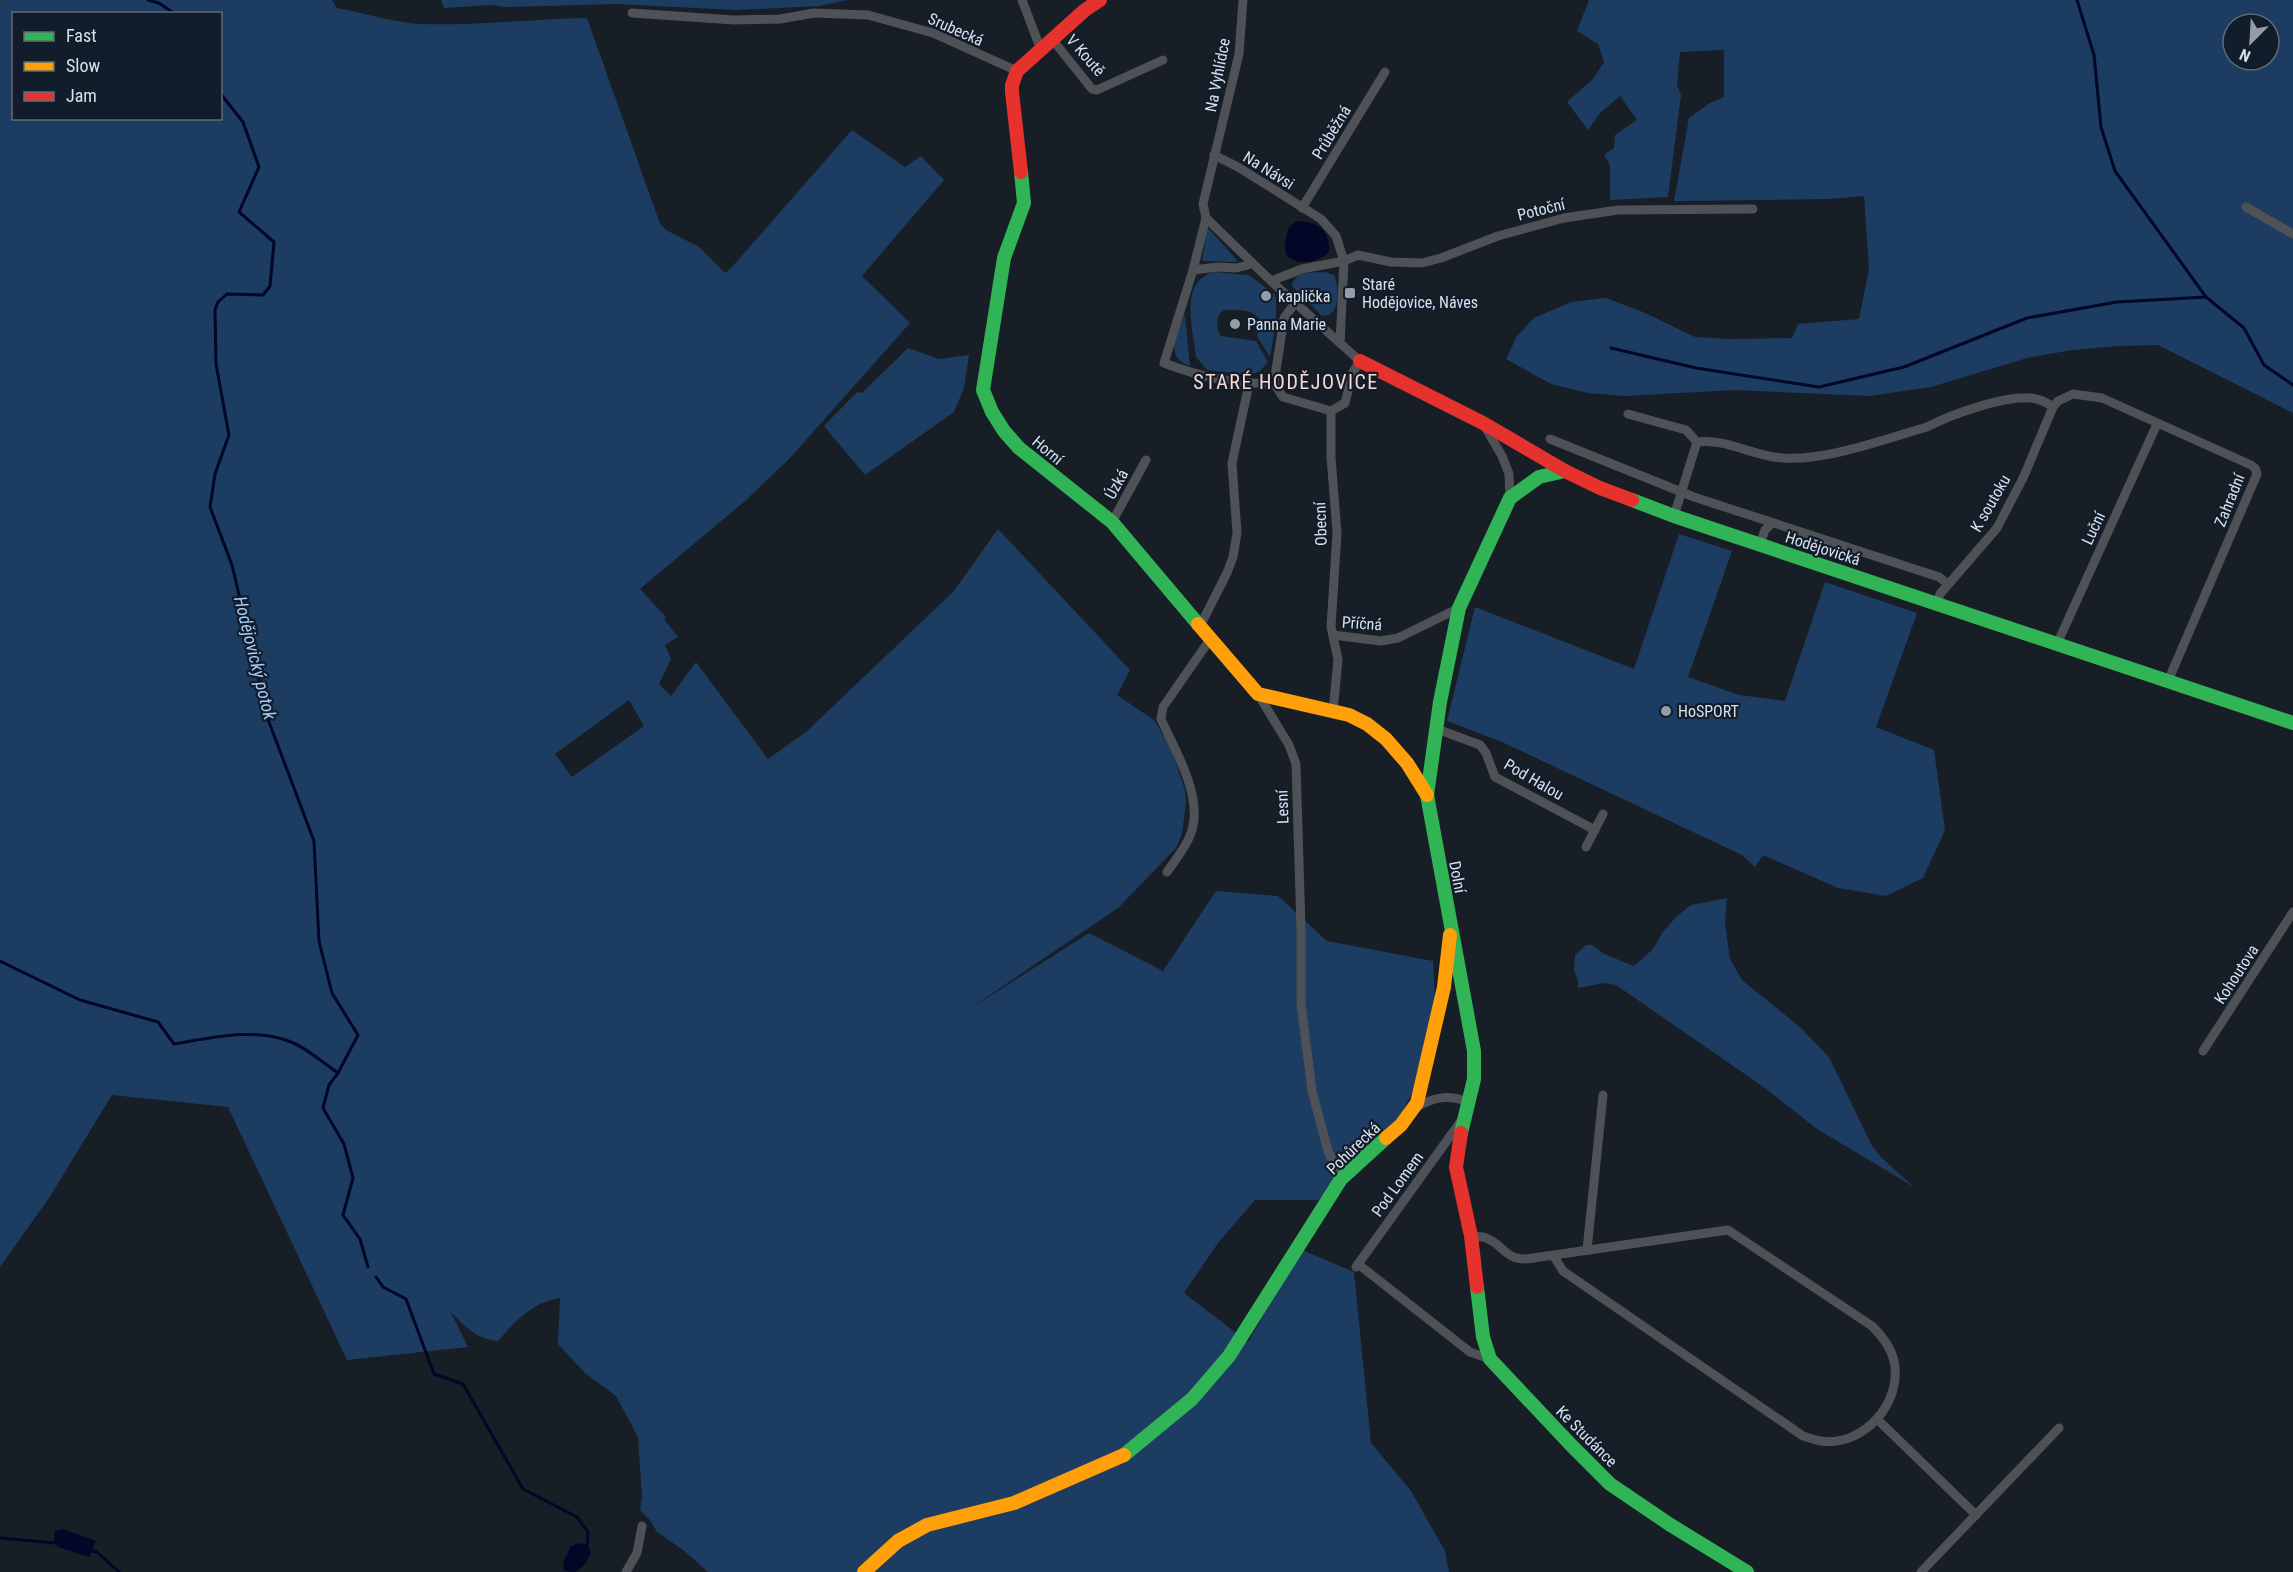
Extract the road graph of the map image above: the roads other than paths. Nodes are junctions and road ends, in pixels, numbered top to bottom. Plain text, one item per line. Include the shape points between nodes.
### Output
1 (1022, 0) edge
2 (1100, 0) edge
3 (1243, 0) edge
4 (632, 13) dead end
5 (1052, 39) junction
6 (1041, 50) junction
7 (1163, 60) dead end
8 (1017, 71) junction
9 (1385, 72) dead end
10 (1214, 155) junction
11 (2246, 207) dead end
12 (1302, 208) junction
13 (1753, 209) dead end
14 (1206, 218) junction
15 (2293, 234) edge
16 (1344, 261) junction
17 (1252, 264) junction
18 (1194, 270) junction
19 (1271, 281) junction
20 (1295, 303) junction
21 (1340, 343) junction
22 (1360, 361) junction
23 (1274, 383) junction
24 (1249, 384) junction
25 (2053, 407) junction
26 (1331, 411) junction
27 (1628, 414) dead end
28 (1482, 423) junction
29 (2157, 424) junction
30 (1550, 439) dead end
31 (1697, 442) junction
32 (1564, 445) junction
33 (1560, 455) dead end
34 (1146, 460) dead end
35 (1565, 471) junction
36 (1682, 492) junction
37 (1510, 498) junction
38 (1674, 516) junction
39 (1112, 522) junction
40 (1772, 523) junction
41 (1760, 544) junction
42 (1948, 584) junction
43 (1936, 603) junction
44 (1459, 608) junction
45 (1200, 626) junction
46 (1333, 635) junction
47 (1211, 638) junction
48 (2057, 644) junction
49 (2168, 681) junction
50 (1258, 694) junction
51 (1333, 712) junction
52 (2293, 723) edge
53 (1437, 729) junction
54 (1427, 795) junction
55 (1603, 814) dead end
56 (1595, 830) junction
57 (1586, 847) dead end
58 (1167, 872) dead end
59 (2293, 912) edge
60 (1452, 924) junction
61 (2203, 1052) dead end
62 (1603, 1095) dead end
63 (1468, 1102) junction
64 (1413, 1109) junction
65 (1463, 1119) junction
66 (1341, 1179) junction
67 (1471, 1236) junction
68 (1587, 1250) junction
69 (1553, 1255) junction
70 (1475, 1270) joint
71 (1490, 1359) junction
72 (1878, 1420) junction
73 (2059, 1428) dead end
74 (1976, 1515) junction
75 (642, 1526) dead end
76 (626, 1572) edge
77 (864, 1572) edge
78 (1747, 1572) edge
79 (1921, 1572) edge

1 - 6 street
2 - 5 street
3 - 10 street, Na Vyhlídce via 1239,54
4 - 8 street, Srubecká via 734,20 780,19 814,13 868,15 933,33
5 - 6 street
5 - 7 street, V Koutě via 1092,89 1097,90
6 - 8 street
8 - 39 street, Horní via 1012,92 1024,203 1004,258 983,390 994,419 1027,458
9 - 12 street, Průběžná
10 - 12 street, Na Návsi
10 - 14 street via 1203,204
11 - 15 street
12 - 16 street, Na Návsi via 1321,219 1336,236
13 - 16 street, Potoční via 1618,210 1564,218 1422,263 1358,255
14 - 17 street
14 - 18 street
16 - 19 street via 1302,269
16 - 21 street, Na Návsi
17 - 18 street
17 - 19 street
18 - 24 street via 1164,363 1197,376
19 - 20 street
20 - 21 street
20 - 23 street via 1284,318
21 - 22 street
22 - 26 street via 1344,403
22 - 28 street, Hodějovická
23 - 24 street
23 - 26 street via 1283,397
24 - 45 street via 1232,464 1237,533 1233,557
25 - 29 street, Zahradní via 2066,396 2081,393
25 - 31 street via 2033,398 1982,406 1928,427 1802,459 1770,458 1715,442
25 - 42 street, K soutoku via 2024,476 1996,528
26 - 46 street, Obecní via 1337,533
27 - 31 street via 1686,430
28 - 35 street, Hodějovická
28 - 37 street via 1509,474
29 - 48 street, Luční
29 - 49 street, Zahradní via 2251,465 2257,474
30 - 32 street
31 - 36 street
32 - 33 street
32 - 36 street
34 - 39 street, Úzká
35 - 37 street, Dolní via 1539,477
35 - 38 street, Hodějovická
36 - 38 street
36 - 40 street
37 - 44 street, Dolní
38 - 41 street, Hodějovická
39 - 45 street, Horní
40 - 41 street
40 - 42 street via 1939,577
41 - 43 street, Hodějovická
42 - 43 street, K soutoku
43 - 48 street, Hodějovická
44 - 46 street, Příčná via 1398,639
44 - 53 street, Dolní
45 - 47 street, Horní
46 - 51 street, Příčná via 1338,659
47 - 50 street, Horní
47 - 58 street via 1161,713 1195,807 1192,832
48 - 49 street, Hodějovická
49 - 52 street, Hodějovická
50 - 51 street
50 - 66 street, Lesní via 1296,764 1301,1004 1312,1091 1328,1151
51 - 54 street via 1367,724 1386,739
53 - 54 street, Dolní
53 - 56 street, Pod Halou via 1480,745 1495,777
54 - 60 street, Dolní
55 - 56 street
56 - 57 street
59 - 61 street, Kohoutova
60 - 63 street, Dolní via 1474,1051 1474,1079
60 - 64 street, Pohůrecká via 1433,1041
62 - 68 street
63 - 64 street via 1445,1096
63 - 65 street, Dolní
64 - 66 street, Pohůrecká via 1401,1125
65 - 67 street, Dolní via 1456,1167
65 - 71 street, Pod Lomem via 1357,1266 1470,1352
66 - 77 street, Pohůrecká via 1251,1324 1192,1399 1122,1456 1014,1503 927,1525 898,1541
67 - 69 street via 1486,1238 1517,1259
67 - 70 street, Dolní
68 - 69 street
68 - 72 street via 1728,1230 1872,1326 1886,1341 1894,1359 1896,1378 1890,1401
69 - 72 street via 1563,1271 1803,1436 1822,1442 1842,1440
70 - 71 street, Ke Studánce via 1483,1337
71 - 78 street, Ke Studánce via 1611,1484
72 - 74 street
73 - 74 street
74 - 79 street
75 - 76 street via 637,1553

